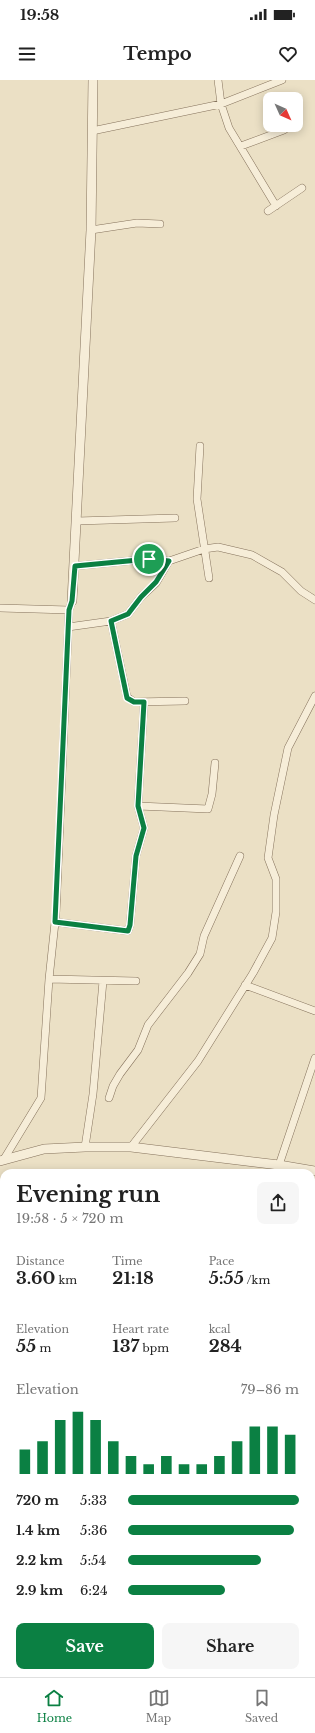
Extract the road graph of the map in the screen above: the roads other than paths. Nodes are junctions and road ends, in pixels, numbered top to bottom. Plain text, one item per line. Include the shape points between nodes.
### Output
1 (93, 80) edge
2 (218, 80) edge
3 (282, 80) edge
4 (221, 104) junction
5 (92, 131) junction
6 (279, 132) edge
7 (241, 146) junction
8 (302, 188) dead end
9 (276, 206) junction
10 (268, 211) dead end
11 (160, 224) dead end
12 (92, 230) junction
13 (200, 446) dead end
14 (175, 518) dead end
15 (77, 521) junction
16 (204, 549) junction
17 (169, 561) junction
18 (75, 566) junction
19 (209, 578) dead end
20 (315, 600) edge
21 (70, 605) junction
22 (0, 608) edge
23 (111, 621) junction
24 (68, 628) junction
25 (315, 696) edge
26 (185, 701) dead end
27 (144, 702) junction
28 (215, 763) dead end
29 (138, 806) junction
30 (240, 856) dead end
31 (55, 922) junction
32 (49, 979) junction
33 (103, 981) junction
34 (136, 981) dead end
35 (245, 985) junction
36 (315, 1011) edge
37 (315, 1058) edge
38 (109, 1098) dead end
39 (85, 1147) junction
40 (130, 1147) junction
41 (2, 1160) edge
42 (279, 1165) junction
43 (300, 1169) edge

1 - 5 street
2 - 4 street
3 - 4 street
4 - 5 street
4 - 7 street via 229,128
5 - 12 street
6 - 7 street
7 - 9 street
8 - 9 street
9 - 10 street
11 - 12 street via 137,223
12 - 15 street
13 - 16 street via 197,498
14 - 15 street
15 - 18 street
16 - 17 street
16 - 19 street
16 - 20 street via 218,547 252,555 282,572 301,591
17 - 18 street via 149,559
17 - 23 street via 156,582 128,614
18 - 21 street
21 - 22 street
21 - 24 street
23 - 24 street
23 - 27 street via 127,698 134,702
24 - 31 street
25 - 35 street via 288,748 274,815 268,858 276,879 276,912 272,938
26 - 27 street
27 - 29 street
28 - 29 street via 208,809
29 - 31 street via 144,828 136,856 128,931
30 - 38 street via 204,936 200,954 148,1025 138,1050 120,1074
31 - 32 street
32 - 33 street
32 - 41 street via 41,1098
33 - 34 street
33 - 39 street via 93,1094
35 - 36 street
35 - 40 street via 198,1060
37 - 42 street
39 - 40 street
39 - 41 street via 44,1149
40 - 42 street
42 - 43 street

